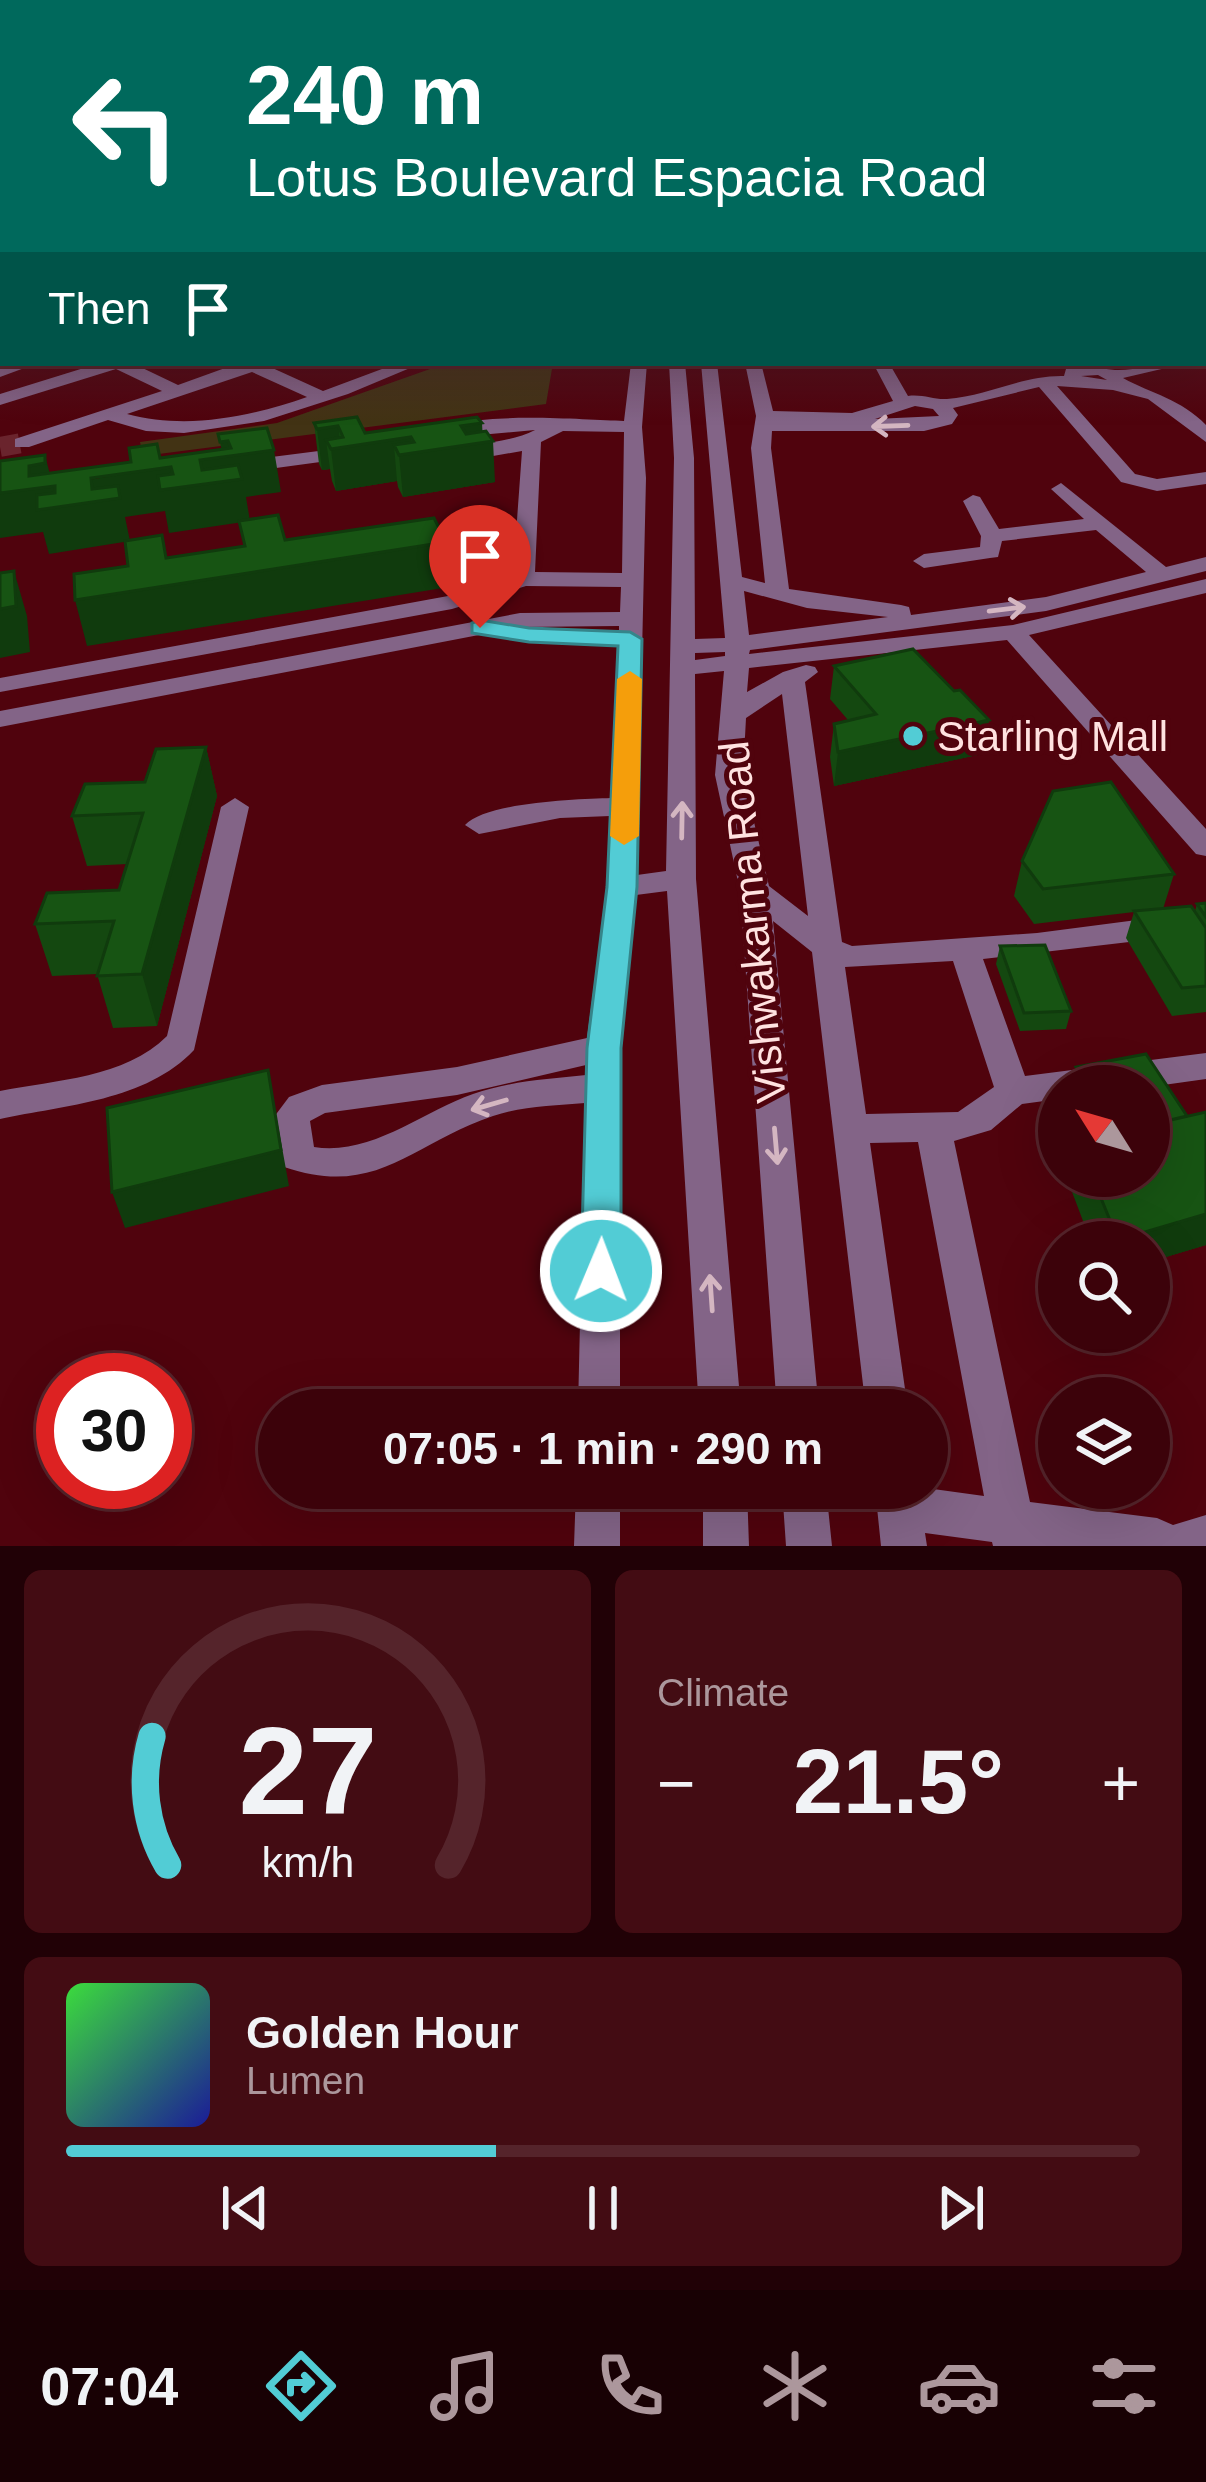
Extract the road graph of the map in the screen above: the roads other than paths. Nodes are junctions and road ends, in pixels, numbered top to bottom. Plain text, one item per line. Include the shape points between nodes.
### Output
1 (108, 366) edge
2 (124, 366) edge
3 (249, 366) edge
4 (258, 366) edge
5 (406, 366) edge
6 (639, 366) edge
7 (677, 366) edge
8 (709, 366) edge
9 (753, 366) edge
10 (883, 366) edge
11 (1167, 366) edge
12 (1114, 380) junction
13 (1046, 385) junction
14 (38, 388) junction
15 (178, 392) junction
16 (322, 397) junction
17 (57, 399) dead end
18 (0, 400) edge
19 (902, 401) junction
20 (940, 406) junction
21 (77, 409) dead end
22 (103, 417) junction
23 (765, 420) junction
24 (556, 427) junction
25 (422, 435) edge
26 (1206, 436) edge
27 (22, 442) tunnel mouth
28 (532, 442) junction
29 (634, 442) junction
30 (761, 448) junction
31 (378, 449) edge
32 (438, 458) edge
33 (684, 458) junction
34 (213, 471) edge
35 (1206, 478) edge
36 (725, 483) junction
37 (1061, 489) dead end
38 (973, 501) dead end
39 (1101, 523) junction
40 (992, 536) junction
41 (924, 561) dead end
42 (1206, 564) edge
43 (1162, 575) junction
44 (524, 579) junction
45 (734, 582) junction
46 (1206, 586) edge
47 (497, 590) junction
48 (778, 596) junction
49 (632, 609) junction
50 (946, 617) junction
51 (1013, 632) junction
52 (903, 646) junction
53 (738, 654) junction
54 (683, 658) junction
55 (792, 677) junction
56 (0, 685) edge
57 (730, 718) junction
58 (0, 719) edge
59 (626, 806) junction
60 (235, 807) dead end
61 (478, 825) dead end
62 (1204, 841) edge
63 (681, 879) junction
64 (622, 887) junction
65 (755, 892) junction
66 (1206, 922) edge
67 (965, 951) junction
68 (852, 954) junction
69 (604, 1048) junction
70 (1206, 1066) edge
71 (429, 1084) junction
72 (604, 1087) junction
73 (1013, 1091) junction
74 (0, 1105) edge
75 (444, 1122) junction
76 (887, 1129) junction
77 (599, 1389) edge
78 (718, 1389) edge
79 (796, 1389) edge
80 (887, 1389) edge
81 (598, 1509) edge
82 (725, 1509) edge
83 (806, 1509) edge
84 (915, 1512) edge
85 (1014, 1533) edge
86 (1206, 1538) edge
87 (597, 1546) edge
88 (726, 1546) edge
89 (809, 1546) edge
90 (1168, 1546) edge
91 (1178, 1546) edge

1 - 14 street
2 - 15 street
3 - 15 street
4 - 16 street
5 - 16 street
6 - 29 street
7 - 33 street, Vishwakarma Road
8 - 36 street, Vishwakarma Road
9 - 23 street
10 - 19 street
11 - 12 street
12 - 13 street
12 - 26 street via 1188,414
13 - 20 street
13 - 35 street via 1128,478 1157,485
14 - 17 street
14 - 18 street
15 - 22 street
16 - 22 street via 279,413 164,428
19 - 20 street
19 - 23 street via 861,418
20 -> 23 street via 946,421 924,425
21 - 22 street
22 - 27 street
23 - 30 street
24 - 25 street
24 - 28 street
24 - 29 street via 609,427
28 - 32 street
28 - 44 street
29 - 33 street
29 - 49 street
30 - 36 street
30 - 48 street
31 - 34 street
33 - 54 street, Vishwakarma Road
36 - 45 street, Vishwakarma Road
37 - 39 street
38 - 40 street
39 - 40 street
39 - 43 street
40 - 41 street via 990,553
42 - 43 street
50 -> 43 street via 1046,604
44 - 47 street
44 - 49 street
45 - 48 street
45 - 53 street, Vishwakarma Road
46 - 51 street
47 - 49 street
47 - 56 street
48 - 50 street
49 - 58 street via 529,635 480,628
49 - 59 street
50 - 53 street
51 - 52 street
51 - 62 street
52 - 53 street
52 - 55 street
53 - 54 street
53 - 57 street, Vishwakarma Road
63 -> 54 street, Vishwakarma Road
55 - 57 street
55 - 68 street
57 - 65 street, Vishwakarma Road via 729,775
59 - 61 street
59 - 64 street
60 - 74 street via 182,1041 172,1055 139,1073
63 - 64 street
78 -> 63 street, Vishwakarma Road
64 - 69 street
65 - 68 street
65 -> 79 street, Vishwakarma Road
66 - 67 street
67 - 68 street
67 - 73 street
68 - 76 street
69 - 71 street
69 - 72 street
70 - 73 street
71 - 75 street
71 - 75 street via 301,1107 292,1117 297,1156 313,1163 356,1158 398,1148
72 -> 75 street via 500,1100
72 - 77 street
73 - 76 street via 978,1120
76 - 80 street
76 - 85 street
81 - 87 street
82 - 88 street
83 - 89 street
84 - 85 street
85 - 90 street
86 - 91 street

